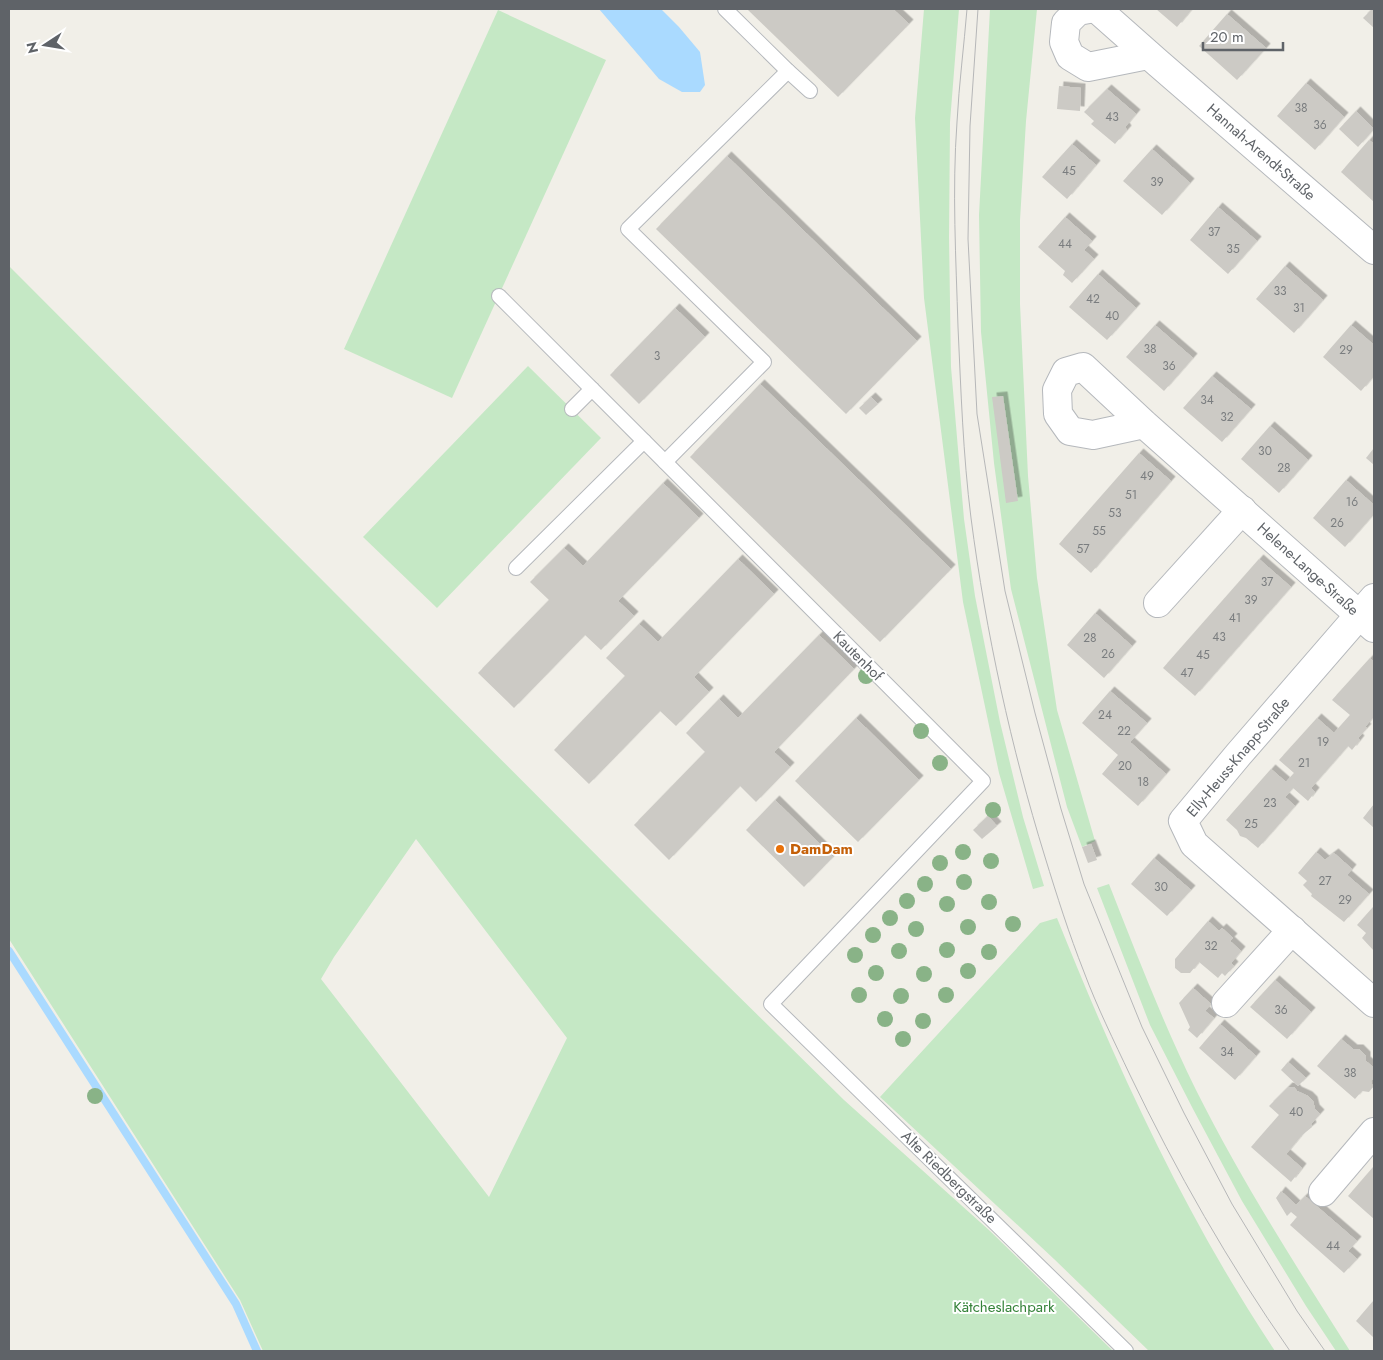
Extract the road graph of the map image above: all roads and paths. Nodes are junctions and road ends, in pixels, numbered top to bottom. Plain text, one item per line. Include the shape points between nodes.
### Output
1 (725, 9) edge
2 (1090, 9) edge
3 (1097, 9) edge
4 (1148, 55) junction
5 (788, 71) junction
6 (810, 90) dead end
7 (1374, 250) edge
8 (499, 296) dead end
9 (592, 389) junction
10 (572, 409) dead end
11 (1144, 424) dead end
12 (644, 440) junction
13 (665, 462) junction
14 (1242, 510) junction
15 (516, 568) dead end
16 (1158, 604) dead end
17 (1369, 613) edge
18 (1292, 930) junction
19 (1226, 1003) dead end
20 (1374, 1003) edge
21 (771, 1004) joint
22 (1374, 1132) edge
23 (1323, 1192) dead end
24 (1126, 1351) edge

1 - 5 lane
2 - 4 street via 1078,11 1066,23 1064,42 1070,56 1088,67
3 - 4 street, Hannah-Arendt-Straße
4 - 7 street, Hannah-Arendt-Straße
5 - 6 lane
5 - 13 lane via 628,229 764,362
8 - 9 lane, Kautenhof
9 - 10 lane
9 - 12 lane, Kautenhof
11 - 14 street, Helene-Lange-Straße
12 - 13 lane, Kautenhof
12 - 15 lane
13 - 21 lane, Kautenhof via 983,781
14 - 16 street
14 - 17 street, Helene-Lange-Straße
17 - 18 street, Elly-Heuss-Knapp-Straße via 1183,821 1194,844
18 - 19 street
18 - 20 street, Elly-Heuss-Knapp-Straße
21 - 24 lane, Alte Riedbergstraße
22 - 23 street

